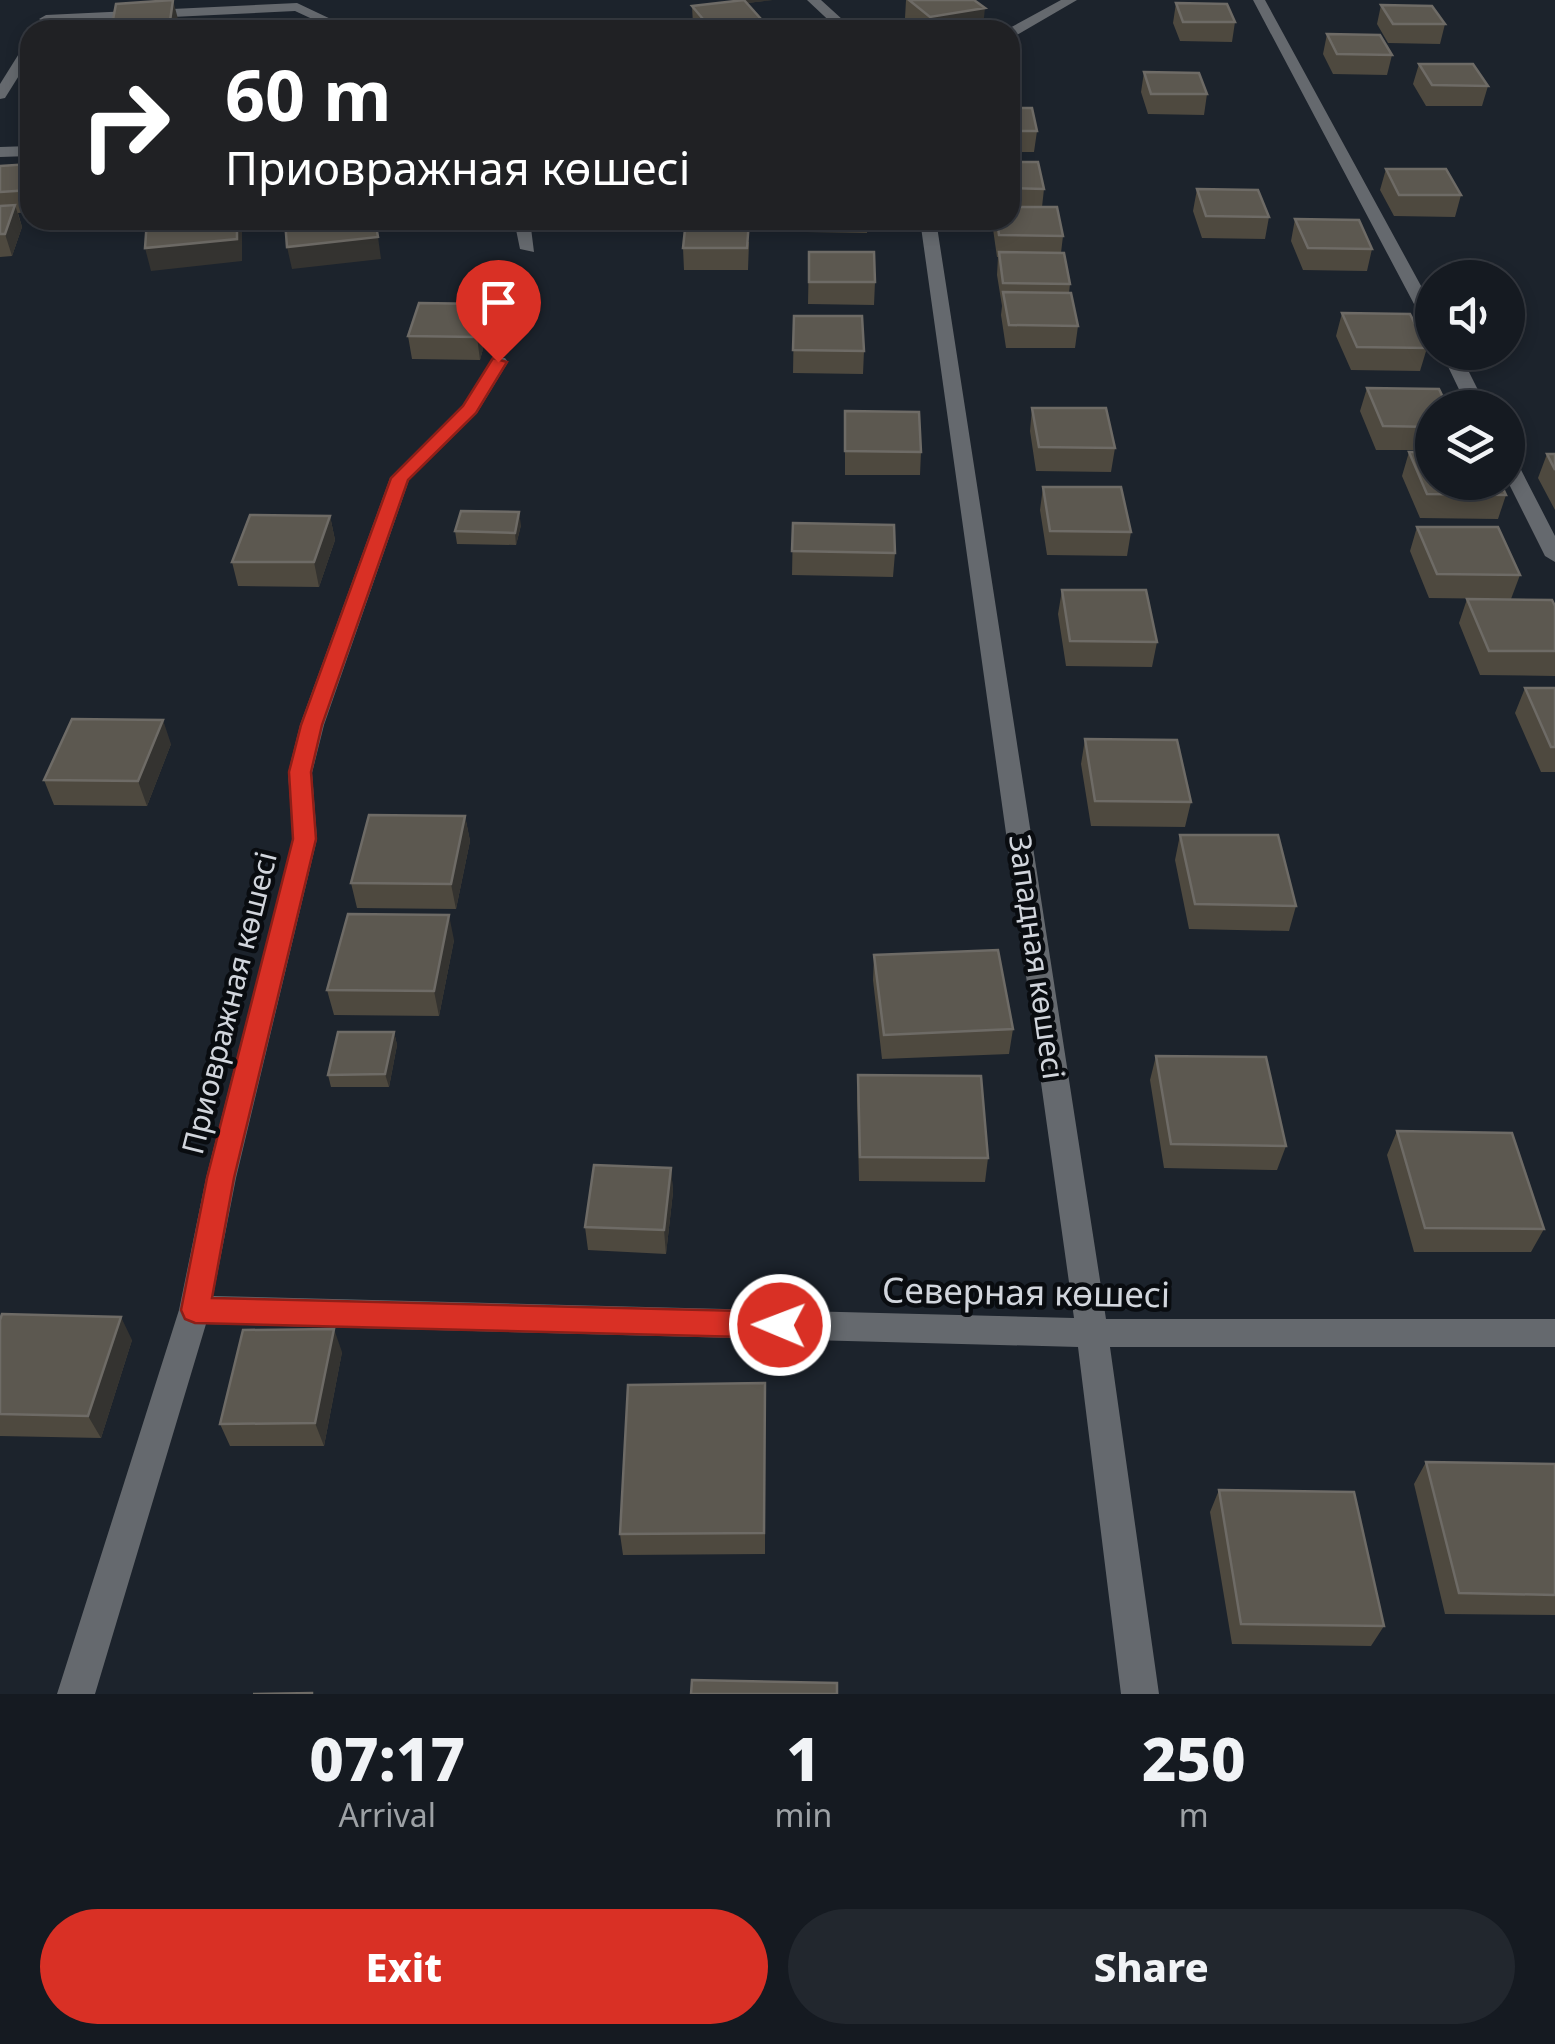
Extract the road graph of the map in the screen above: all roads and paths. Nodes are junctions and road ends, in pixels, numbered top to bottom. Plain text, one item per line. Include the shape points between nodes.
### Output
1 (68, 0) edge
2 (813, 0) edge
3 (1072, 0) edge
4 (1260, 0) edge
5 (48, 20) edge
6 (114, 20) edge
7 (325, 20) edge
8 (836, 20) edge
9 (1020, 28) edge
10 (20, 63) edge
11 (0, 95) edge
12 (524, 230) edge
13 (929, 230) edge
14 (528, 248) dead end
15 (1415, 289) edge
16 (498, 362) dead end
17 (1525, 497) edge
18 (1555, 556) edge
19 (195, 1310) junction
20 (1092, 1333) junction
21 (1555, 1333) edge
22 (76, 1694) edge
23 (1140, 1694) edge

1 - 5 street
2 - 8 street
3 - 9 street
4 - 15 street
6 - 7 street via 297,7
10 - 11 street
12 - 14 street
13 - 20 street, Западная көшесі
16 - 19 street, Приовражная көшесі via 470,409 400,478 312,725 300,772 305,839 220,1178
17 - 18 street
19 - 20 street, Северная көшесі
19 - 22 street, Приовражная көшесі
20 - 21 street, Северная көшесі
20 - 23 street, Западная көшесі

